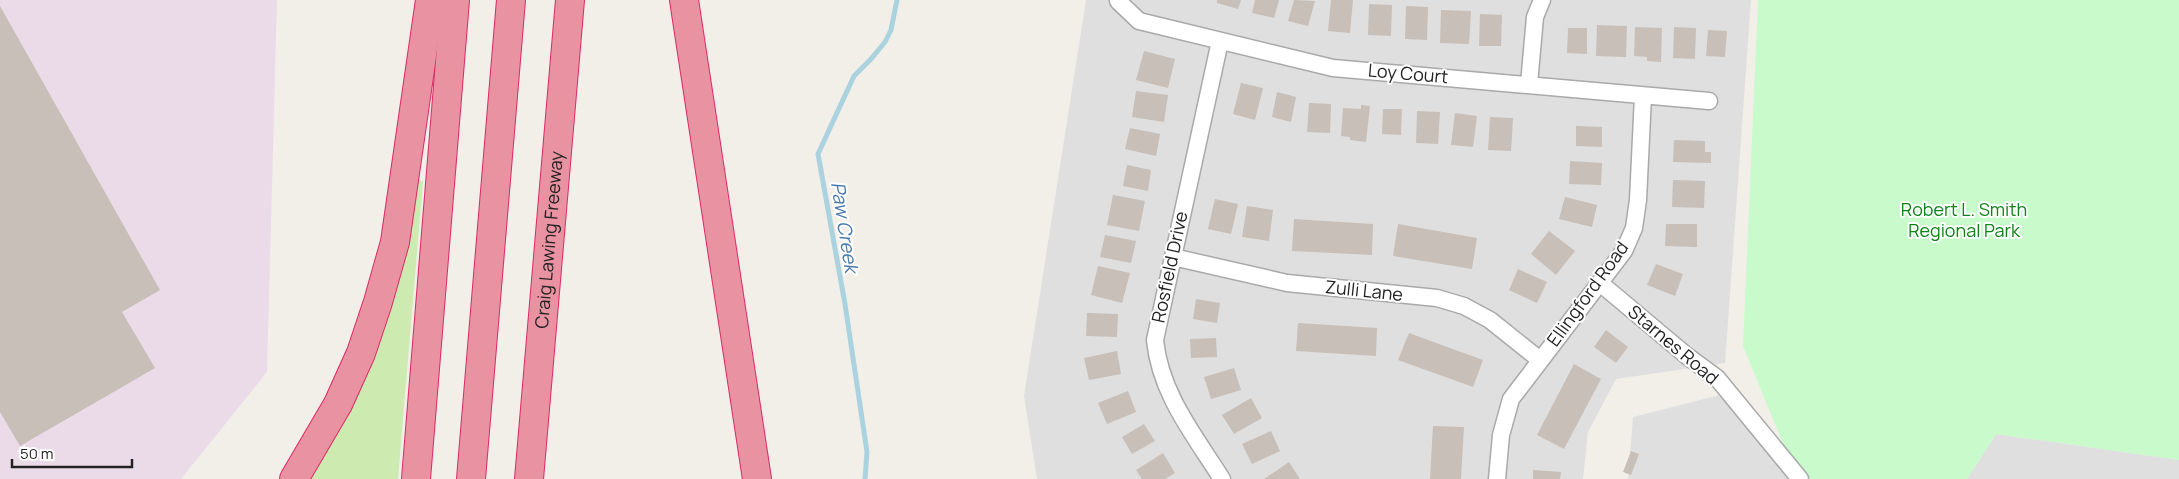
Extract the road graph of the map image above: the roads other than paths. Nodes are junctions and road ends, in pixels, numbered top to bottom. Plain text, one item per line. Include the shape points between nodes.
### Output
1 (430, 0) edge
2 (456, 0) edge
3 (511, 0) edge
4 (570, 0) edge
5 (684, 0) edge
6 (1542, 0) edge
7 (1118, 1) dead end
8 (1220, 41) junction
9 (1529, 84) junction
10 (1643, 96) junction
11 (1709, 101) dead end
12 (559, 138) junction
13 (1173, 257) junction
14 (1600, 283) junction
15 (1540, 360) junction
16 (294, 479) edge
17 (416, 479) edge
18 (471, 479) edge
19 (529, 479) edge
20 (548, 479) edge
21 (758, 479) edge
22 (1222, 479) edge
23 (1497, 479) edge
24 (1800, 479) edge

1 - 16 highway via 395,242 378,302 361,353 338,404
2 - 17 highway
3 - 18 highway
4 - 12 highway, Craig Lawing Freeway
5 - 21 highway
6 - 9 street via 1535,17
7 - 8 street, Loy Court via 1140,20
8 - 9 street, Loy Court via 1332,68
8 - 13 street, Rosfield Drive
9 - 10 street, Loy Court
10 - 11 street, Loy Court
10 - 14 street, Ellingford Road via 1634,228 1624,251
12 - 19 highway, Craig Lawing Freeway
12 - 20 highway
13 - 15 street, Zulli Lane via 1287,283 1437,298 1464,306 1490,320
13 - 22 street, Rosfield Drive via 1155,340 1157,358 1172,400
14 - 15 street, Ellingford Road
14 - 24 street, Starnes Road via 1717,378
15 - 23 street, Ellingford Road via 1511,399 1505,415

